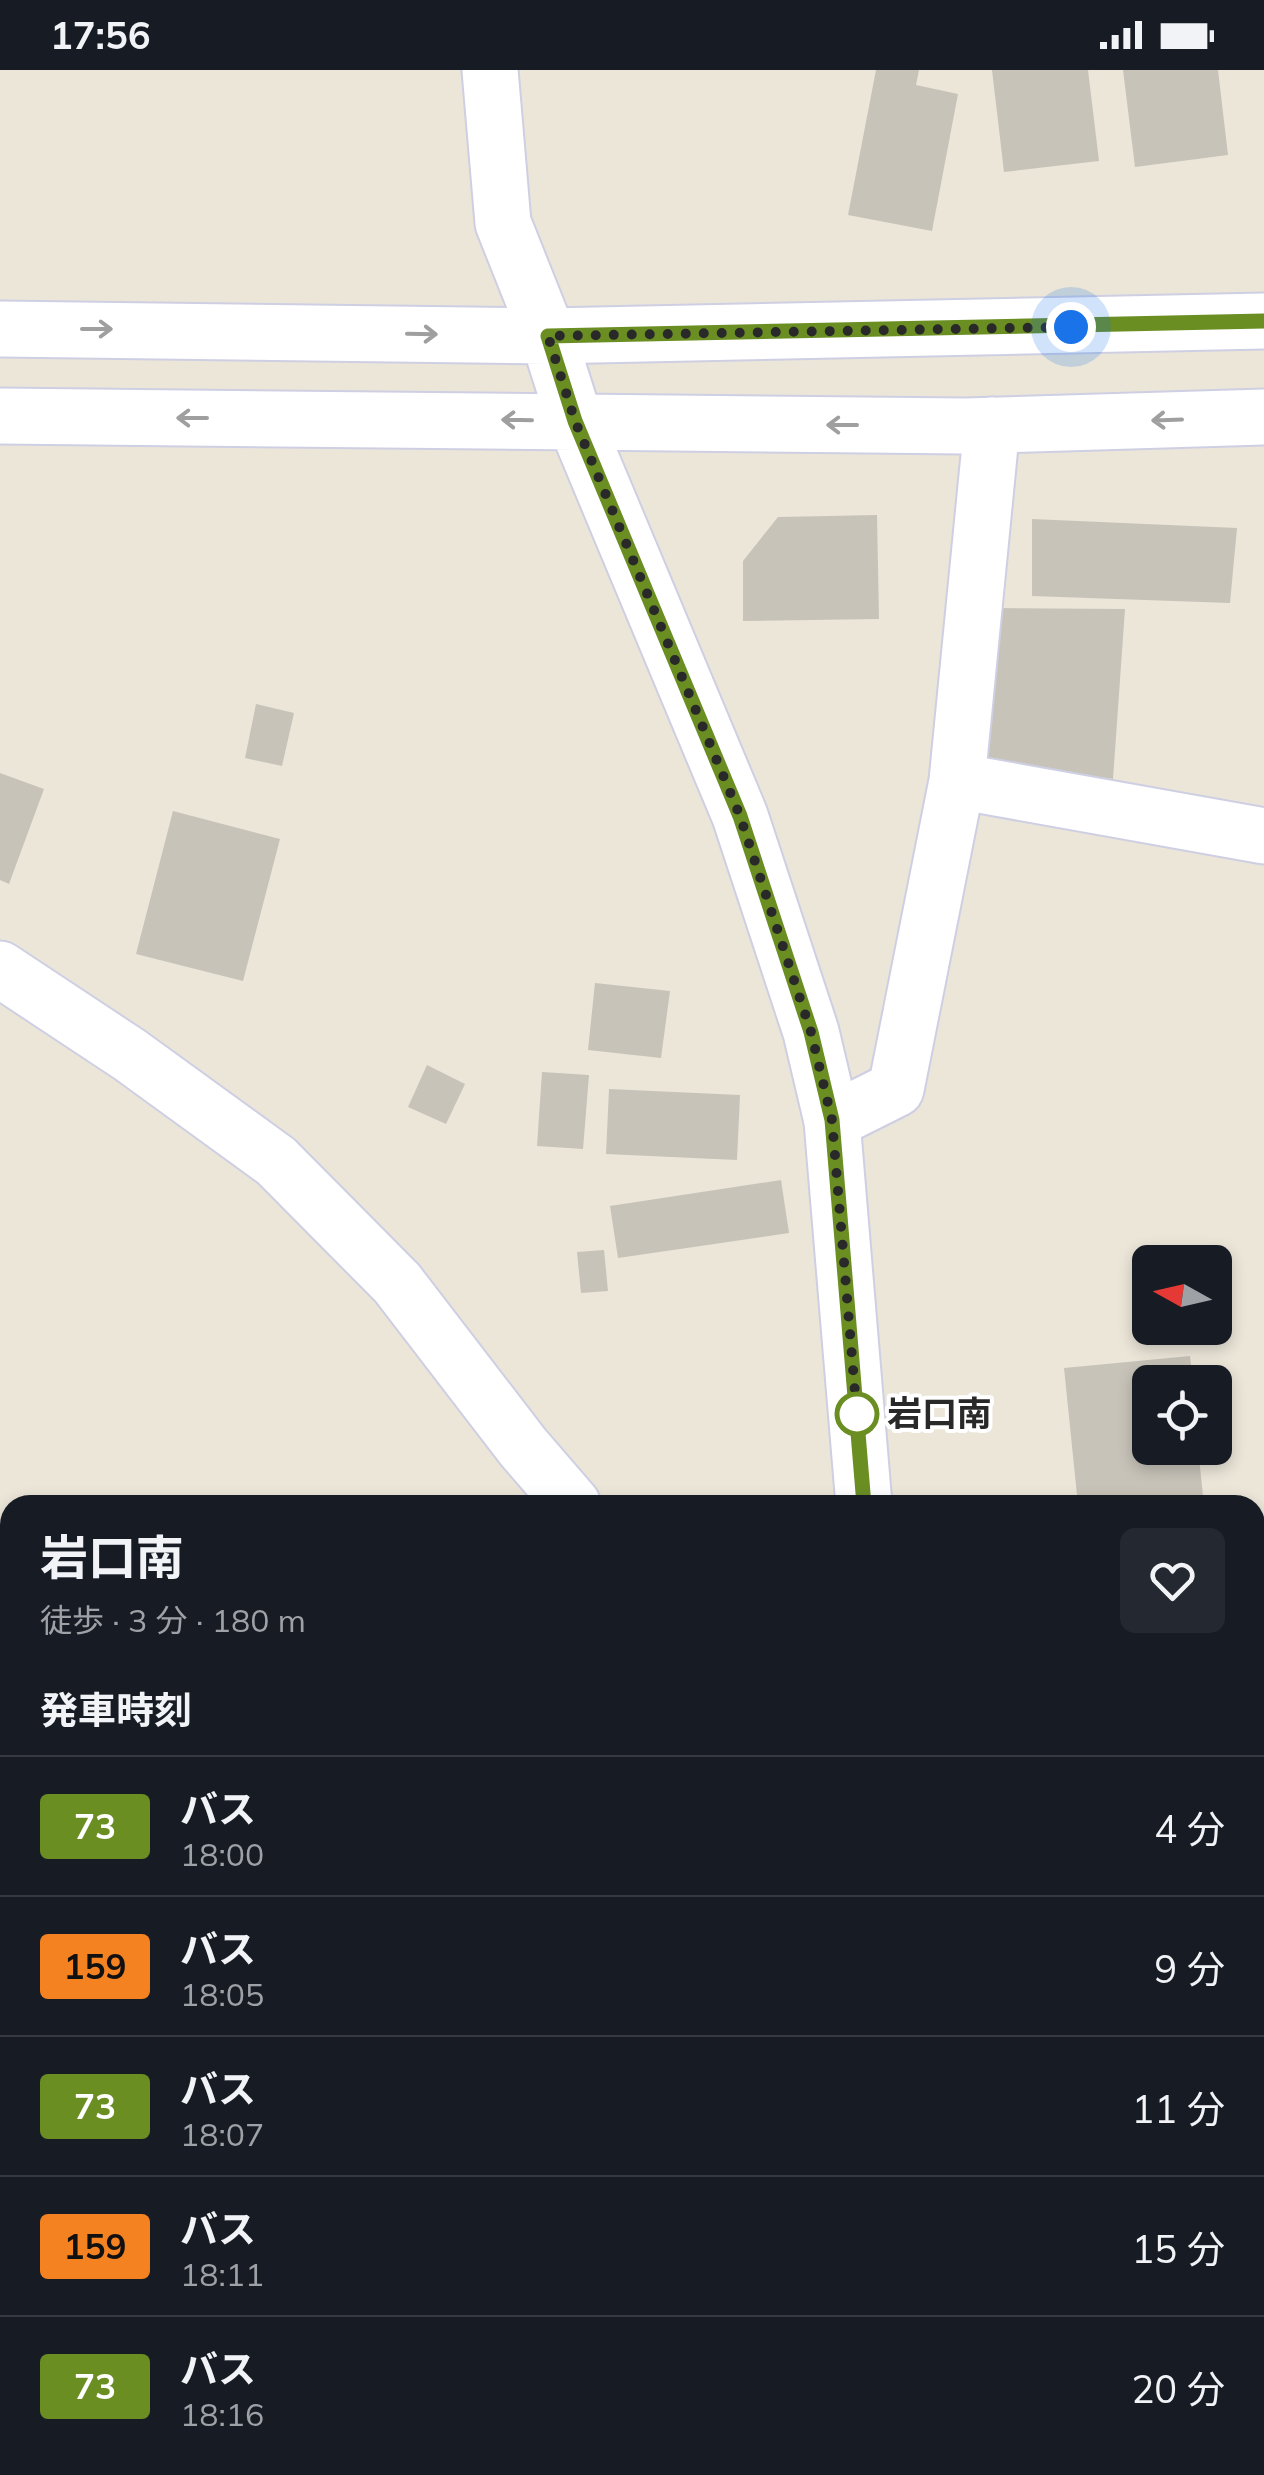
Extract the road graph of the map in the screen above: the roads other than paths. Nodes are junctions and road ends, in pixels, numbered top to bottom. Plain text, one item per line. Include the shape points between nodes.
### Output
1 (490, 70) edge
2 (1264, 321) edge
3 (0, 328) edge
4 (548, 336) junction
5 (0, 416) edge
6 (1264, 417) edge
7 (575, 421) junction
8 (992, 425) junction
9 (957, 781) junction
10 (1264, 836) edge
11 (0, 969) edge
12 (832, 1120) junction
13 (565, 1495) edge
14 (863, 1495) edge

1 - 4 street via 503,223
2 - 4 street
3 -> 4 street
4 - 7 street
7 -> 5 street
6 -> 8 street
8 -> 7 street
7 - 12 street via 740,816 811,1032
8 - 9 street
9 - 10 street
9 - 12 street via 896,1089
11 - 13 street via 276,1161 397,1282
12 - 14 street

